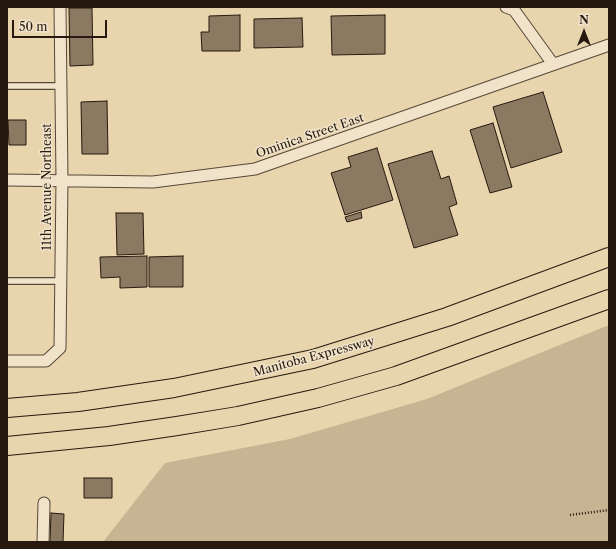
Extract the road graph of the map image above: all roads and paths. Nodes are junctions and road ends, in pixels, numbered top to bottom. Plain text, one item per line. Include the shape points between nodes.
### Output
1 (60, 7) edge
2 (506, 7) edge
3 (609, 45) edge
4 (553, 64) junction
5 (7, 86) edge
6 (60, 86) junction
7 (7, 180) edge
8 (62, 180) junction
9 (609, 257) edge
10 (7, 281) edge
11 (61, 281) junction
12 (609, 299) edge
13 (7, 361) edge
14 (7, 408) edge
15 (7, 446) edge
16 (44, 503) dead end
17 (609, 510) edge
18 (570, 515) dead end
19 (43, 542) edge

1 - 6 street, 11th Avenue Northeast
2 - 4 street via 514,10
3 - 4 street, Ominica Street East
4 - 8 street, Ominica Street East via 255,169 153,182
5 - 6 lane
6 - 8 street, 11th Avenue Northeast
7 - 8 street, Ominica Street East
8 - 11 street, 11th Avenue Northeast
9 - 14 main road, Manitoba Expressway via 447,317 313,360 174,388 78,402
10 - 11 lane
11 - 13 street, 11th Avenue Northeast via 60,348 46,360
12 - 15 main road via 396,376 318,398 238,416 176,426 109,436
16 - 19 street
17 - 18 path

